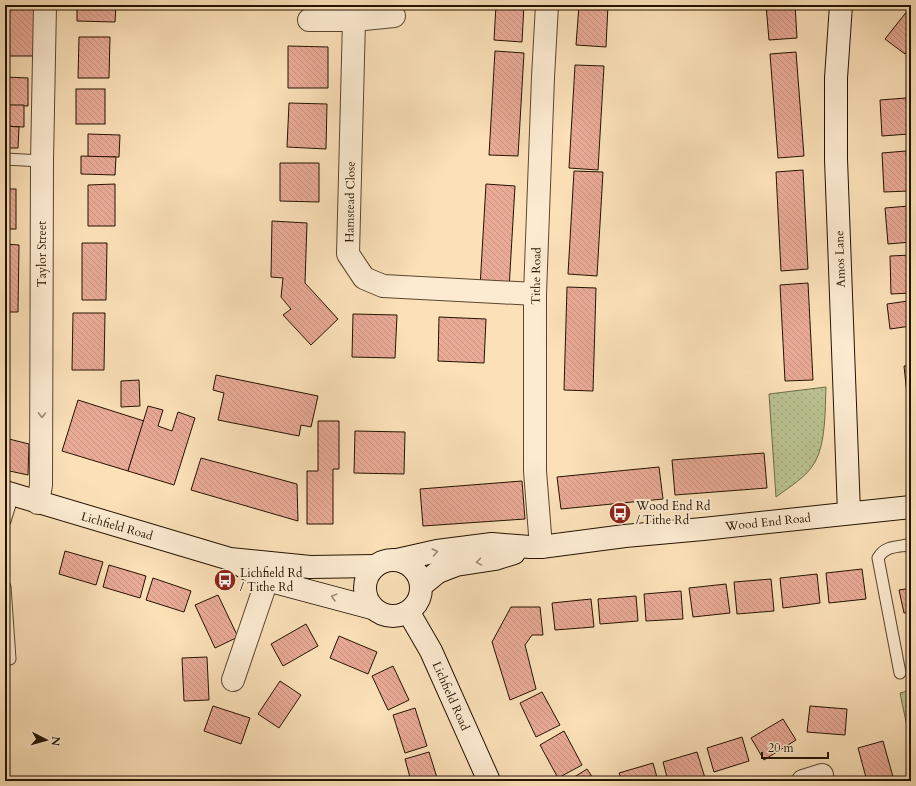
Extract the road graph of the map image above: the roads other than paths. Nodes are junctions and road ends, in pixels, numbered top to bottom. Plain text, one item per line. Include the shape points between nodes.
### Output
1 (45, 5) edge
2 (547, 5) edge
3 (844, 7) edge
4 (394, 16) dead end
5 (310, 20) dead end
6 (354, 20) junction
7 (5, 159) edge
8 (42, 160) junction
9 (535, 294) junction
10 (9, 494) edge
11 (38, 503) junction
12 (911, 507) edge
13 (849, 513) junction
14 (5, 521) edge
15 (911, 543) edge
16 (536, 547) junction
17 (230, 559) junction
18 (397, 560) junction
19 (375, 566) junction
20 (267, 580) junction
21 (422, 585) junction
22 (5, 587) edge
23 (372, 608) junction
24 (409, 613) junction
25 (10, 659) dead end
26 (900, 673) dead end
27 (233, 680) dead end
28 (489, 781) edge

1 - 8 street, Taylor Street
2 - 9 street, Tithe Road
3 - 13 street, Amos Lane via 836,78 836,159
4 - 6 street
5 - 6 street
6 - 9 street, Hamstead Close via 348,254 364,278 383,286
7 - 8 lane
8 -> 11 street, Taylor Street via 41,485
9 - 16 street, Tithe Road
10 - 11 street, Lichfield Road
10 - 14 lane
11 - 17 street, Lichfield Road
12 - 13 street, Wood End Road
13 - 16 street, Wood End Road
15 - 26 lane via 887,548 878,558
18 -> 16 street, Wood End Road via 437,551 492,544
16 -> 21 street, Wood End Road via 495,559 456,565 438,572
17 - 19 street, Lichfield Road via 310,567
17 - 20 street, Lichfield Road
18 - 19 street via 388,560
18 - 21 street via 412,568
19 - 23 street via 365,582 364,591 366,600
23 -> 20 street, Lichfield Road
20 - 27 street
21 - 24 street via 419,601
22 - 25 lane
23 - 24 street via 386,616 394,617
24 - 28 street, Lichfield Road via 431,651

